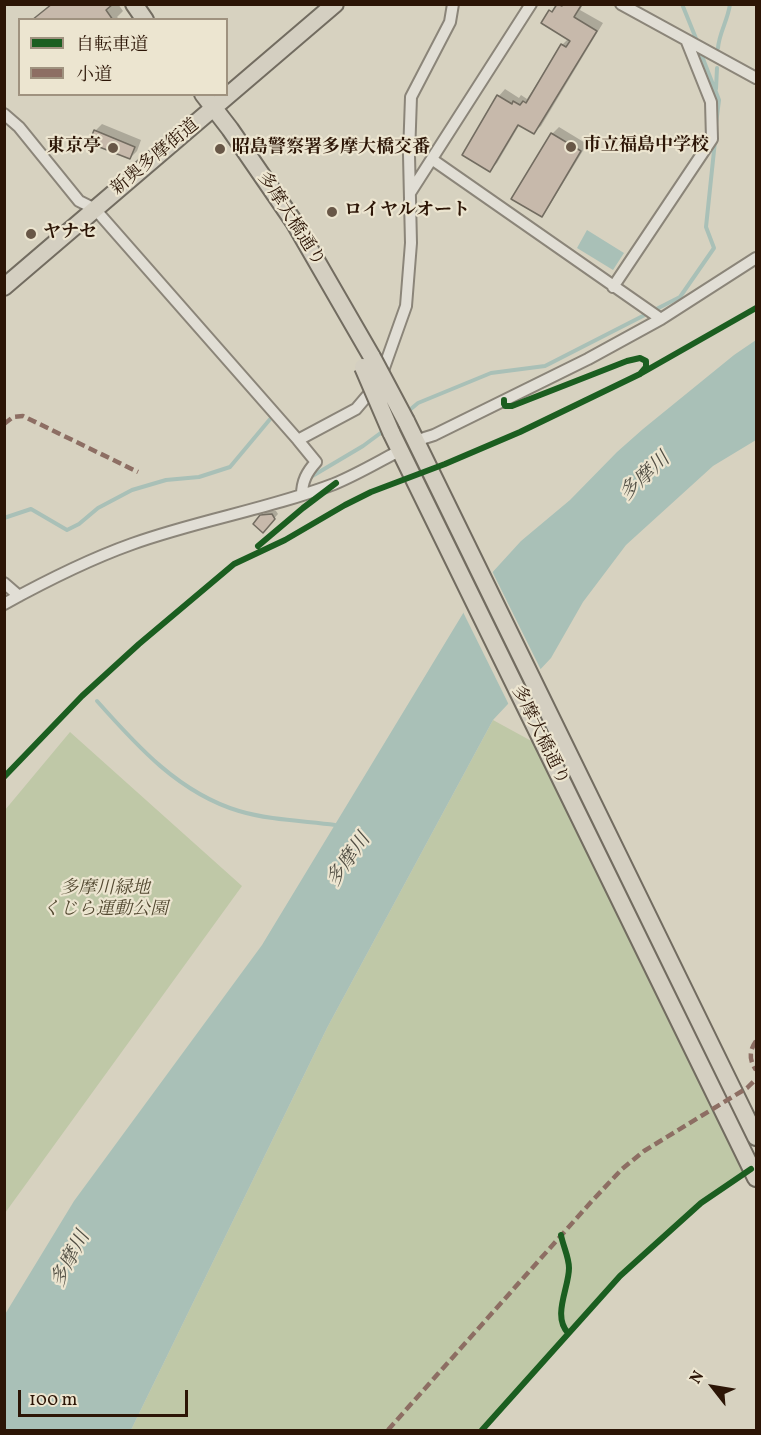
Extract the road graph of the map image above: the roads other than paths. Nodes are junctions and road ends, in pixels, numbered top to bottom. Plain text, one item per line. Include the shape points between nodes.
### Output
1 (134, 4) edge
2 (453, 4) edge
3 (531, 4) edge
4 (621, 4) edge
5 (334, 5) edge
6 (144, 18) edge
7 (690, 43) junction
8 (756, 78) edge
9 (204, 96) edge
10 (214, 109) junction
11 (4, 114) edge
12 (433, 160) junction
13 (410, 193) junction
14 (95, 209) junction
15 (756, 258) edge
16 (4, 287) edge
17 (613, 287) junction
18 (654, 315) junction
19 (368, 362) junction
20 (298, 440) junction
21 (417, 445) junction
22 (401, 455) junction
23 (302, 491) junction
24 (4, 583) edge
25 (19, 596) junction
26 (4, 604) edge
27 (756, 1137) edge
28 (756, 1178) edge

1 - 6 main road
2 - 13 street via 450,22 411,97
3 - 12 street
4 - 7 street
5 - 10 main road, 新奥多摩街道
7 - 8 street
7 - 17 street via 711,102 712,139
9 - 10 main road, 多摩大橋通り
10 - 14 main road, 新奥多摩街道
10 - 19 main road, 多摩大橋通り via 294,222
11 - 14 street via 79,201
12 - 13 street
12 - 17 street
13 - 20 street via 406,306 379,382 356,409
14 - 16 main road, 新奥多摩街道
14 - 20 street
15 - 18 street
17 - 18 street
18 - 21 street via 579,364
19 - 21 main road, 多摩大橋通り, bridge
19 - 22 main road, 多摩大橋通り, bridge
20 - 23 street via 316,462 307,473
21 - 27 main road, 多摩大橋通り
22 - 23 street via 336,483
22 - 28 main road, 多摩大橋通り
23 - 25 street via 131,544
24 - 25 street
25 - 26 street

